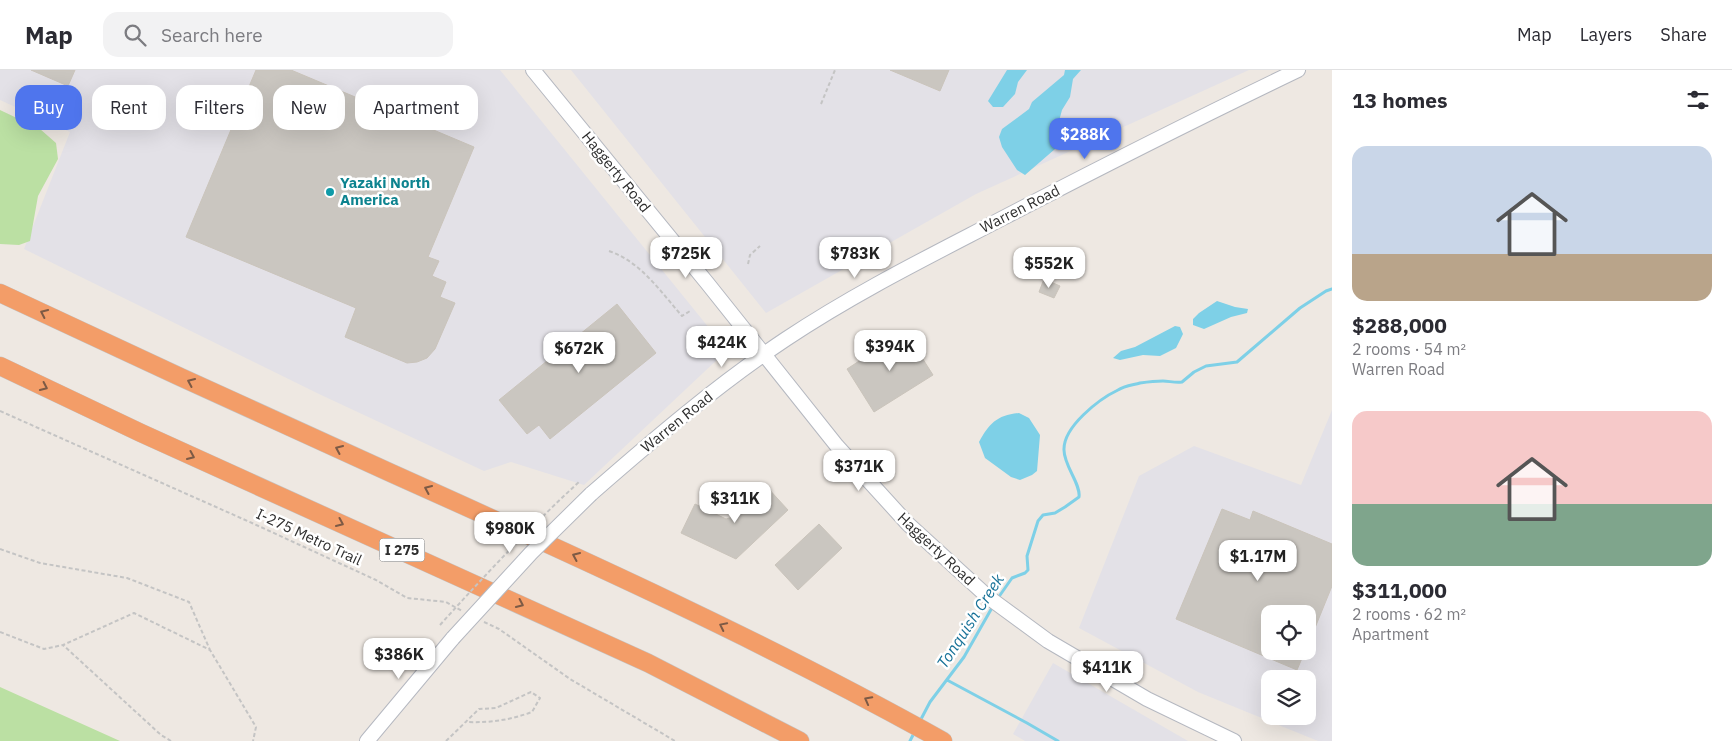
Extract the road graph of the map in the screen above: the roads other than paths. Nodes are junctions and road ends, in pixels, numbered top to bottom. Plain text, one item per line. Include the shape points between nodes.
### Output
1 (533, 70) edge
2 (1298, 70) edge
3 (0, 293) edge
4 (764, 355) junction
5 (0, 366) edge
6 (367, 741) edge
7 (800, 741) edge
8 (944, 741) edge
9 (1234, 741) edge

1 - 4 main road, Haggerty Road
2 - 4 main road, Warren Road via 1185,124 886,278
8 -> 3 highway via 637,584
4 - 6 main road, Warren Road, bridge via 659,434 531,552 453,638
4 - 9 main road, Haggerty Road via 885,500 988,597 1048,641 1097,670 1147,699
5 -> 7 highway, I 275 via 648,663

